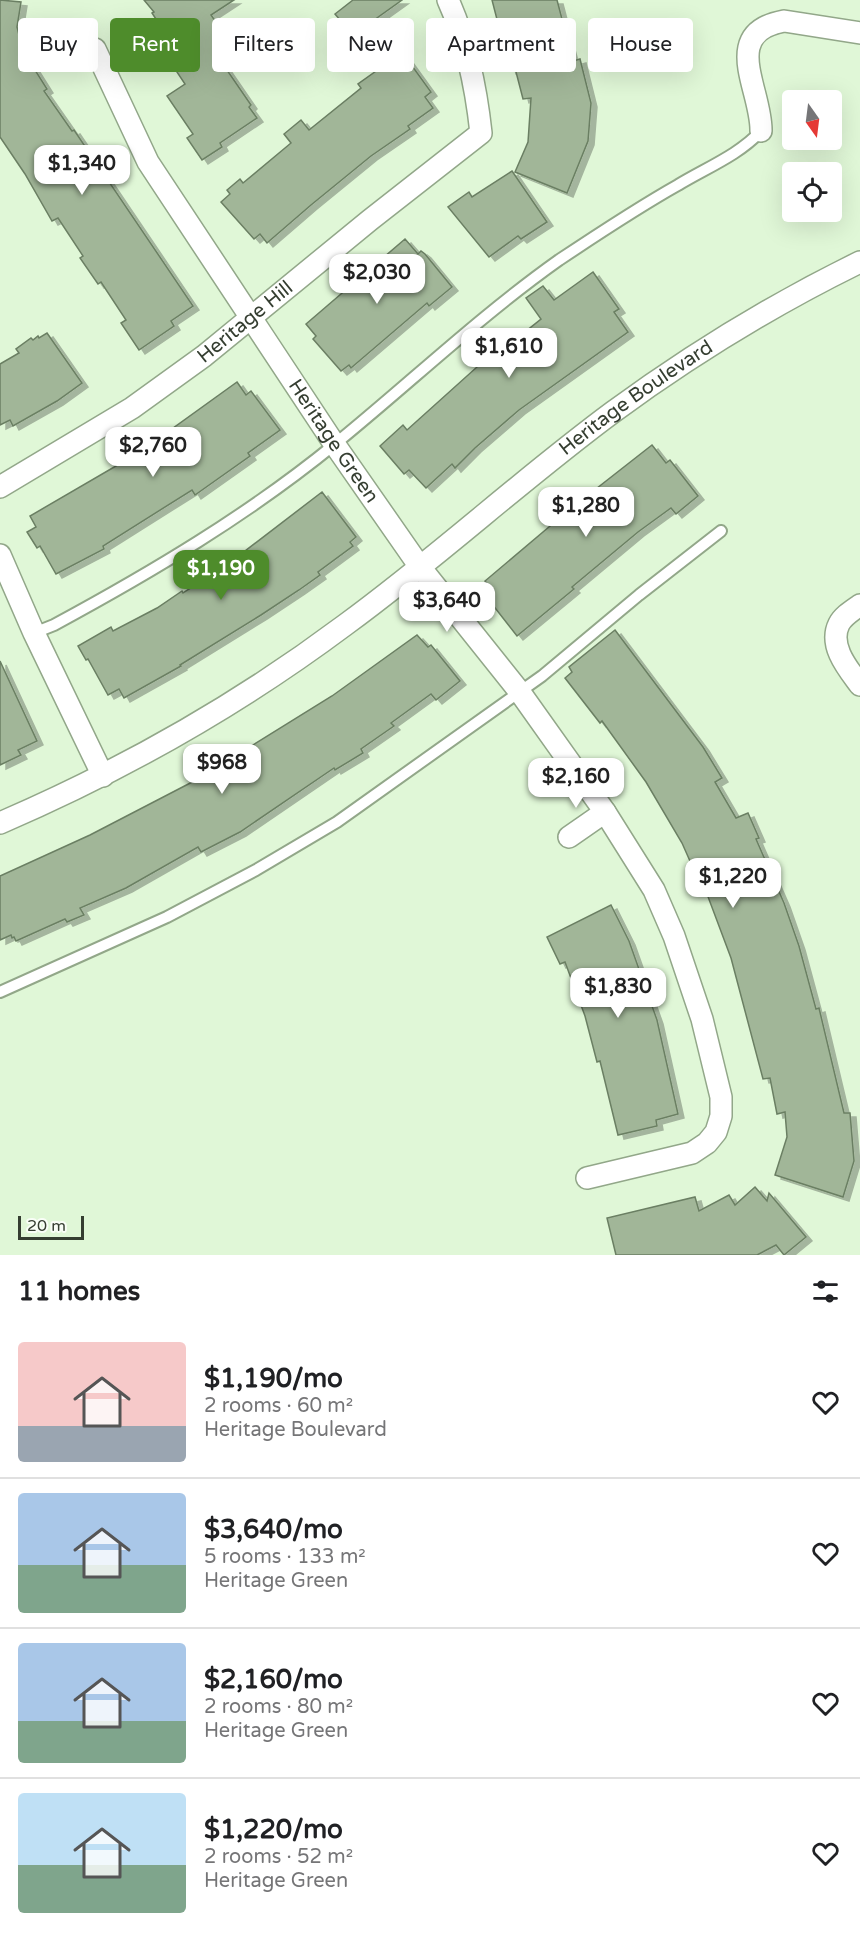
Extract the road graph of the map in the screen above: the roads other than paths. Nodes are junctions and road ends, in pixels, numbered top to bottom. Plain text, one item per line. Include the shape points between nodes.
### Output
1 (448, 0) edge
2 (860, 33) edge
3 (98, 55) edge
4 (761, 131) joint
5 (860, 262) edge
6 (251, 319) junction
7 (335, 445) junction
8 (0, 487) edge
9 (721, 531) dead end
10 (0, 555) edge
11 (420, 567) junction
12 (860, 605) edge
13 (34, 633) junction
14 (860, 686) edge
15 (519, 691) junction
16 (103, 776) junction
17 (605, 812) junction
18 (0, 822) edge
19 (569, 837) dead end
20 (0, 992) edge
21 (587, 1178) dead end

1 - 6 street, Heritage Hill via 476,89 481,133
2 - 4 street via 784,21 758,30 751,38 748,58 762,119
3 - 6 street, Heritage Green via 148,162
4 - 7 lane via 742,148 558,261 470,327
5 - 11 street, Heritage Boulevard via 735,330 613,412
6 - 7 street, Heritage Green
6 - 8 street, Heritage Hill via 132,408
7 - 11 street, Heritage Green
7 - 13 lane via 255,506 166,563
9 - 15 lane
10 - 13 street
11 - 15 street, Heritage Green
11 - 16 street, Heritage Boulevard via 266,682
12 - 14 street via 838,625 836,638 846,667
13 - 16 street
15 - 17 street, Heritage Green
15 - 20 lane via 337,822 256,870 166,917
16 - 18 street, Heritage Boulevard
17 - 19 street
17 - 21 street, Heritage Green via 654,890 674,936 702,1019 721,1097 721,1116 716,1132 692,1153

